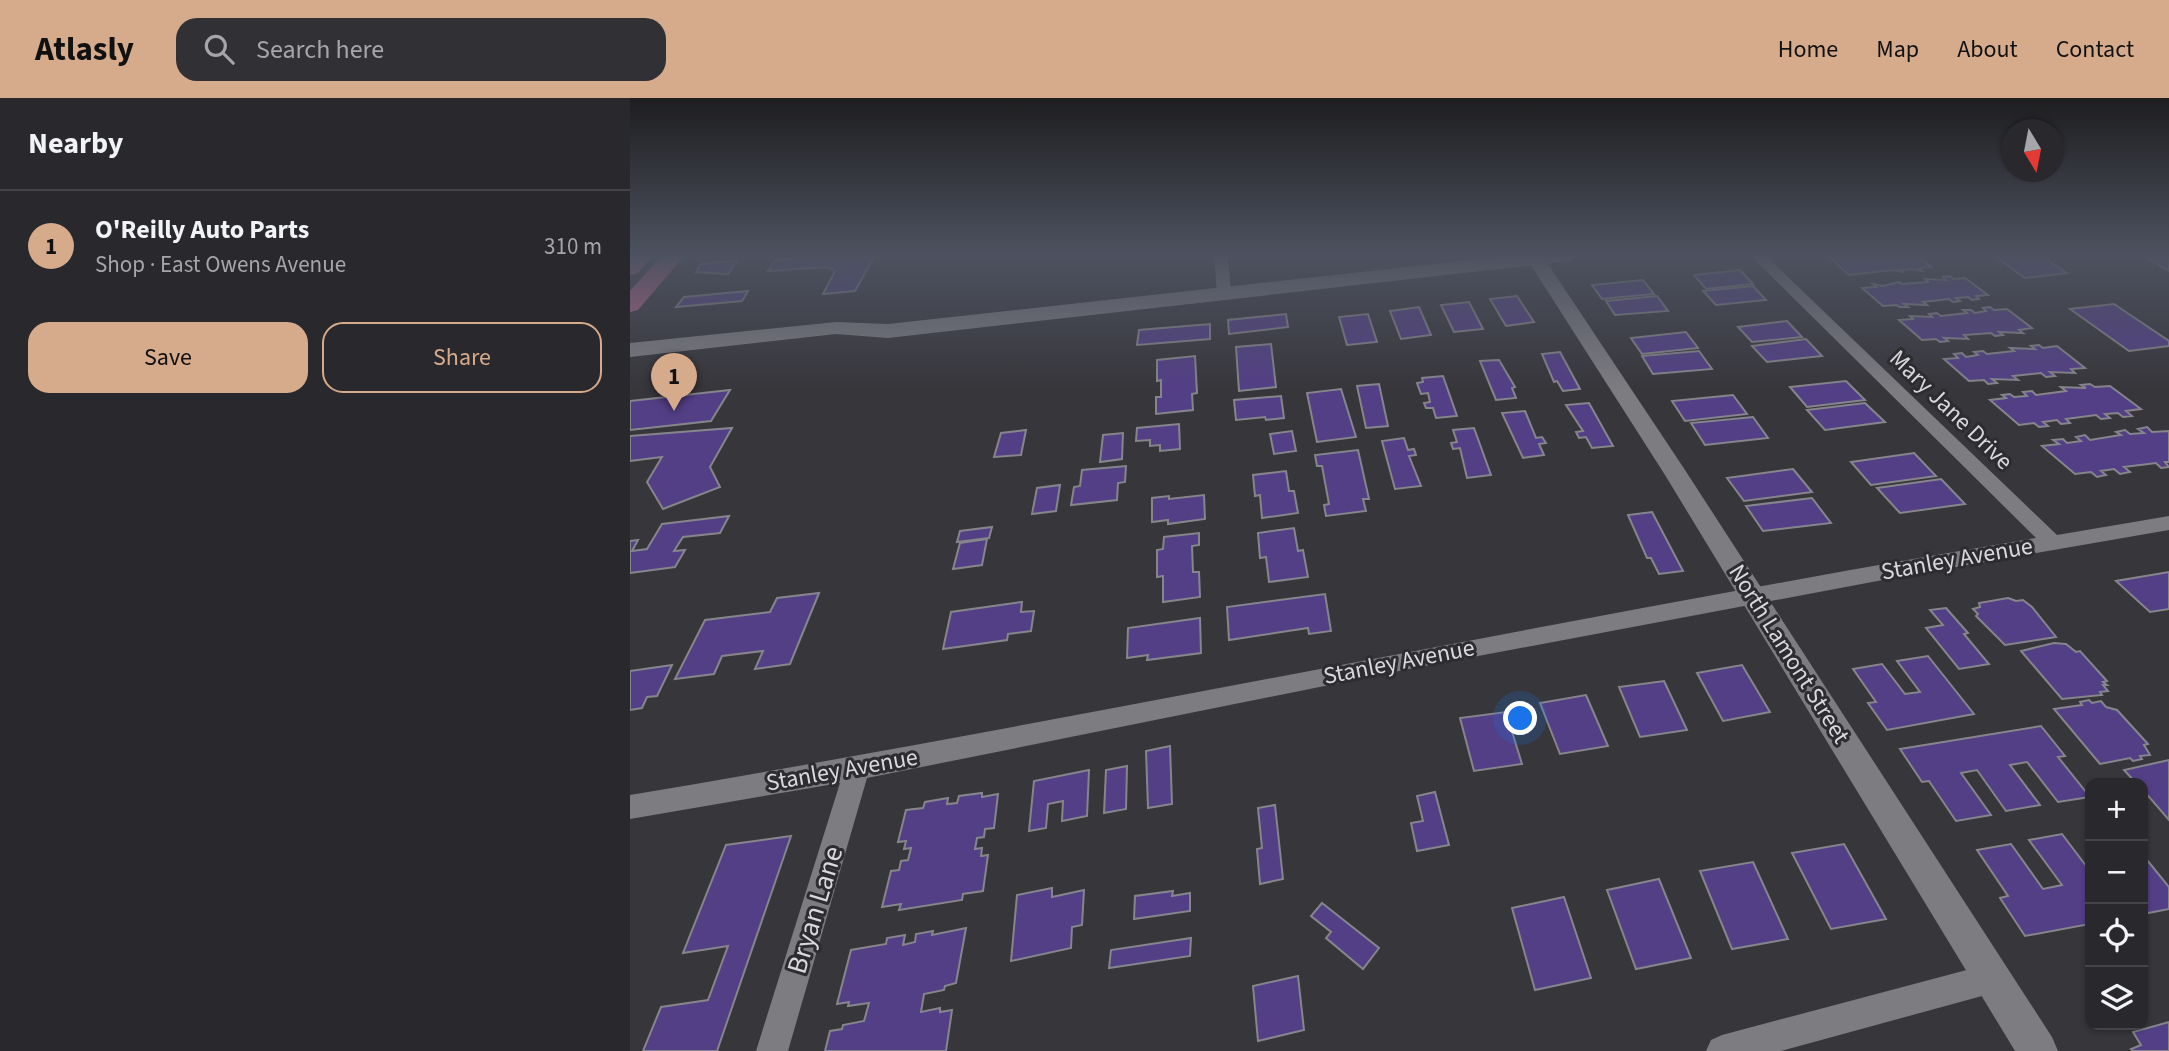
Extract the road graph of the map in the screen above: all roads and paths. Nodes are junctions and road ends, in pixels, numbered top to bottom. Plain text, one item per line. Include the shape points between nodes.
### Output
1 (1174, 299) edge
2 (1562, 299) edge
3 (1803, 299) edge
4 (888, 331) junction
5 (630, 350) edge
6 (630, 369) edge
7 (2165, 527) edge
8 (2052, 542) junction
9 (1754, 597) junction
10 (857, 768) junction
11 (630, 807) edge
12 (1993, 978) junction
13 (772, 1051) edge
14 (1721, 1051) edge
15 (2038, 1051) edge

1 - 4 main road
2 - 9 street, North Lamont Street
3 - 8 street, Mary Jane Drive
4 - 5 main road via 836,328
4 - 6 main road via 832,348
7 - 8 street, Stanley Avenue
8 - 9 street, Stanley Avenue
9 - 10 street, Stanley Avenue
9 - 12 street, North Lamont Street
10 - 11 street, Stanley Avenue
10 - 13 street, Bryan Lane
12 - 14 street
12 - 15 street, North Lamont Street

